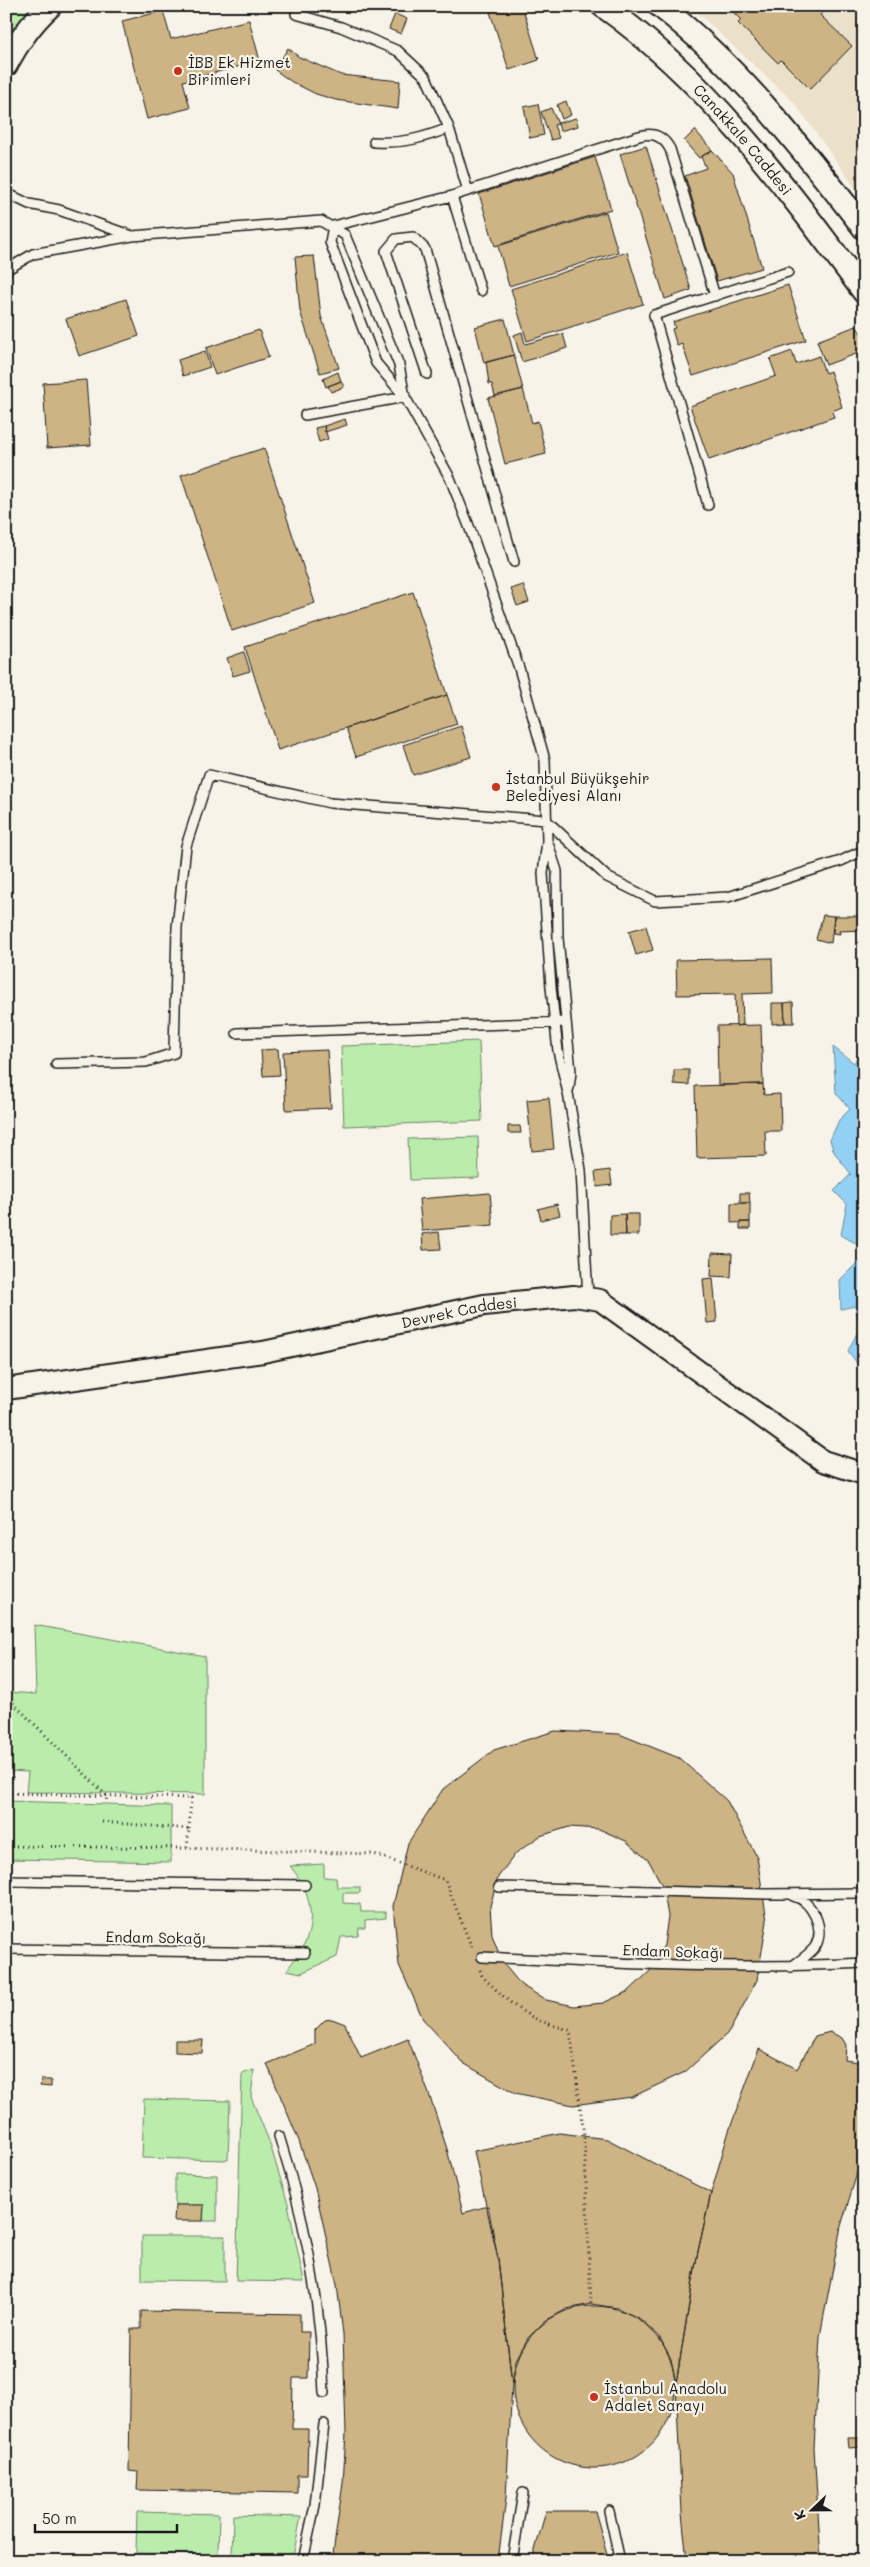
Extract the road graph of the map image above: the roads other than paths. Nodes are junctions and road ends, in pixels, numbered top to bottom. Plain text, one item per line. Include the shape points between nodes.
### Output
1 (50, 6) edge
2 (603, 6) edge
3 (660, 6) edge
4 (296, 14) dead end
5 (6, 65) edge
6 (450, 128) junction
7 (374, 142) dead end
8 (468, 191) junction
9 (6, 193) edge
10 (452, 196) junction
11 (333, 226) junction
12 (864, 228) edge
13 (132, 236) junction
14 (6, 270) edge
15 (788, 272) dead end
16 (481, 291) dead end
17 (864, 292) edge
18 (714, 296) junction
19 (427, 374) dead end
20 (404, 397) junction
21 (305, 415) dead end
22 (708, 505) dead end
23 (514, 562) dead end
24 (546, 820) junction
25 (547, 841) junction
26 (864, 850) edge
27 (555, 1022) junction
28 (566, 1022) junction
29 (236, 1033) dead end
30 (56, 1064) dead end
31 (568, 1093) junction
32 (588, 1298) junction
33 (6, 1389) edge
34 (864, 1474) edge
35 (6, 1881) edge
36 (304, 1885) dead end
37 (499, 1887) dead end
38 (864, 1893) edge
39 (786, 1894) junction
40 (6, 1949) edge
41 (305, 1953) dead end
42 (482, 1957) dead end
43 (864, 1963) edge
44 (791, 1967) junction
45 (279, 2136) dead end
46 (324, 2393) dead end
47 (324, 2424) dead end
48 (524, 2493) dead end
49 (610, 2511) dead end
50 (303, 2561) edge
51 (512, 2561) edge
52 (620, 2561) edge

1 - 5 main road via 18,42
2 - 17 main road, Canakkale Caddesi via 686,76 742,136
3 - 12 main road via 721,60 781,123
4 - 6 lane via 341,27 398,51 426,77
6 - 7 lane via 397,143
6 - 8 lane
8 - 10 lane
8 - 18 lane via 646,134 661,137 670,149
9 - 13 lane via 29,204 58,210
10 - 11 lane
10 - 16 lane
11 - 13 lane via 321,221
11 - 20 lane via 346,235 398,365
11 - 20 lane via 330,242 376,363
13 - 14 lane via 33,254
15 - 18 lane
18 - 22 lane via 654,315
19 - 23 lane via 386,250 396,239 413,237 425,249
20 - 21 lane
20 - 24 lane via 450,478 519,668 545,760
24 - 25 lane
24 - 26 lane via 607,876 654,901 728,897 841,861
24 - 30 lane via 330,803 209,774 186,846 177,927 174,1053 146,1062
25 - 27 lane via 543,872
25 - 28 lane via 557,871 558,938
27 - 28 lane
27 - 29 lane
27 - 31 lane
28 - 31 lane via 571,1072
31 - 32 lane via 581,1170
32 - 33 street, Devrek Caddesi via 574,1296 484,1305 263,1352
32 - 34 street, Devrek Caddesi via 600,1300 823,1462
35 - 36 lane
37 - 39 lane
38 - 39 lane
39 - 44 lane via 802,1898 811,1908 818,1935 815,1946 806,1957
40 - 41 lane, Endam Sokağı
42 - 44 lane, Endam Sokağı
43 - 44 lane, Endam Sokağı
45 - 46 lane via 308,2246 320,2322
47 - 50 lane
48 - 51 lane
49 - 52 lane

